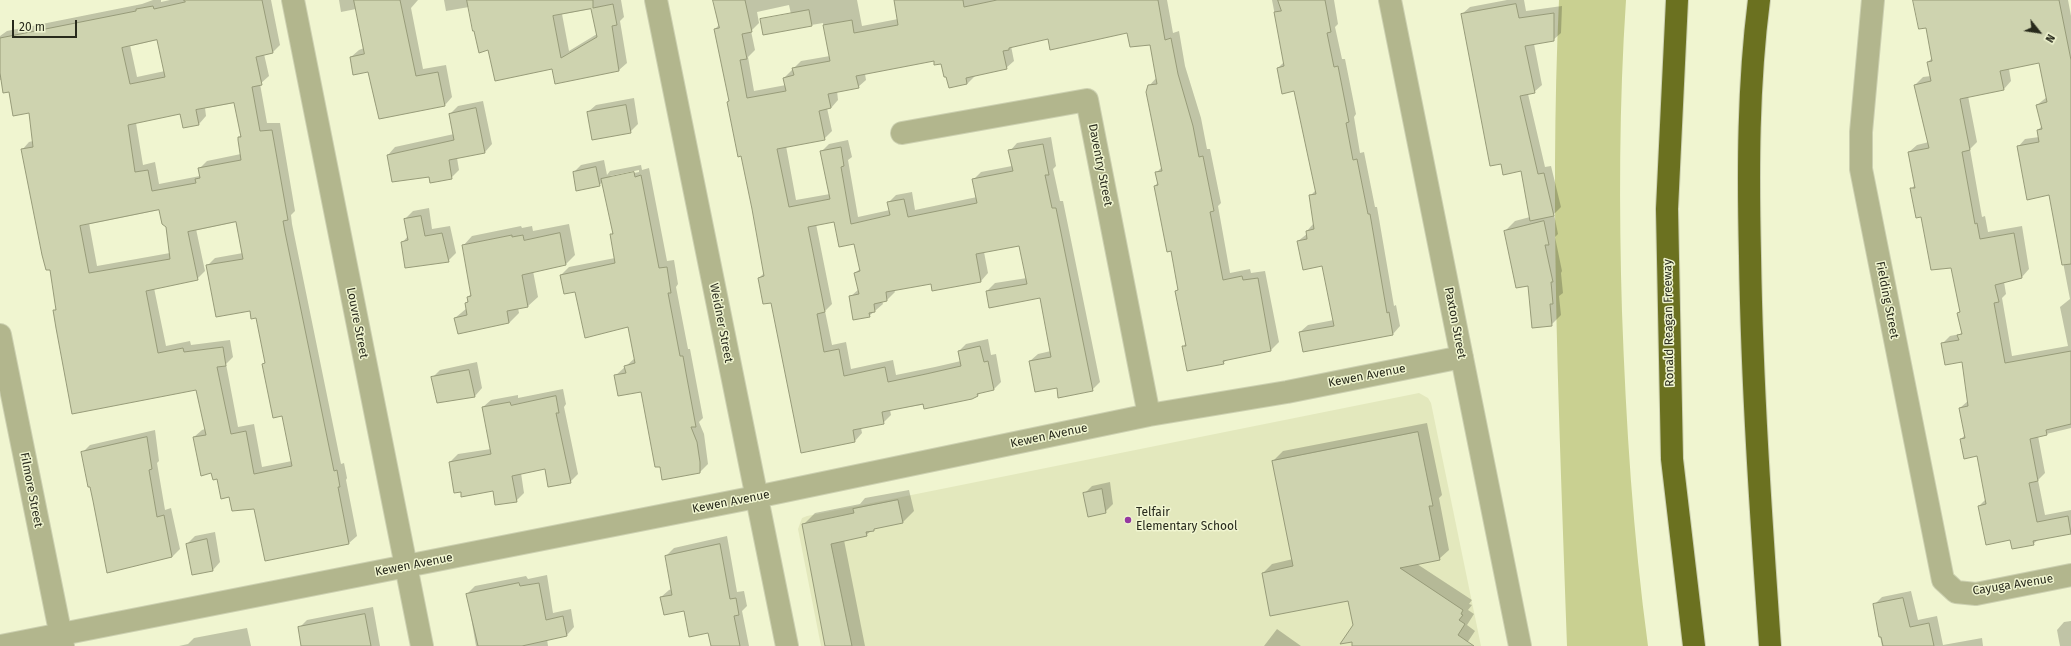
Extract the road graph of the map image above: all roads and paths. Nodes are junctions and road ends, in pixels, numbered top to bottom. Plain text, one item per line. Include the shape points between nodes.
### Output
1 (293, 0) edge
2 (656, 0) edge
3 (1390, 0) edge
4 (1759, 0) edge
5 (1874, 0) edge
6 (1676, 5) edge
7 (902, 133) dead end
8 (0, 334) edge
9 (1462, 357) junction
10 (1149, 415) junction
11 (756, 497) junction
12 (406, 566) junction
13 (2071, 575) edge
14 (1956, 592) joint
15 (61, 640) edge
16 (1, 646) edge
17 (422, 646) edge
18 (787, 646) edge
19 (1520, 646) edge
20 (1694, 646) edge
21 (1770, 646) edge

1 - 12 street, Louvre Street
2 - 11 street, Weidner Street
3 - 9 street, Paxton Street
4 - 21 highway via 1754,40 1748,178 1752,363
5 - 14 street, Fielding Street via 1861,132 1861,169 1943,580
6 - 20 highway, Ronald Reagan Freeway via 1667,209 1672,459
7 - 10 street, Daventry Street via 1087,100
8 - 15 street, Filmore Street
9 - 10 street, Kewen Avenue via 1288,392
9 - 19 street, Paxton Street
10 - 11 street, Kewen Avenue
11 - 12 street, Kewen Avenue
11 - 18 street, Weidner Street
12 - 15 street, Kewen Avenue
12 - 17 street, Louvre Street
13 - 14 street, Cayuga Avenue via 1976,594
15 - 16 street, Kewen Avenue

